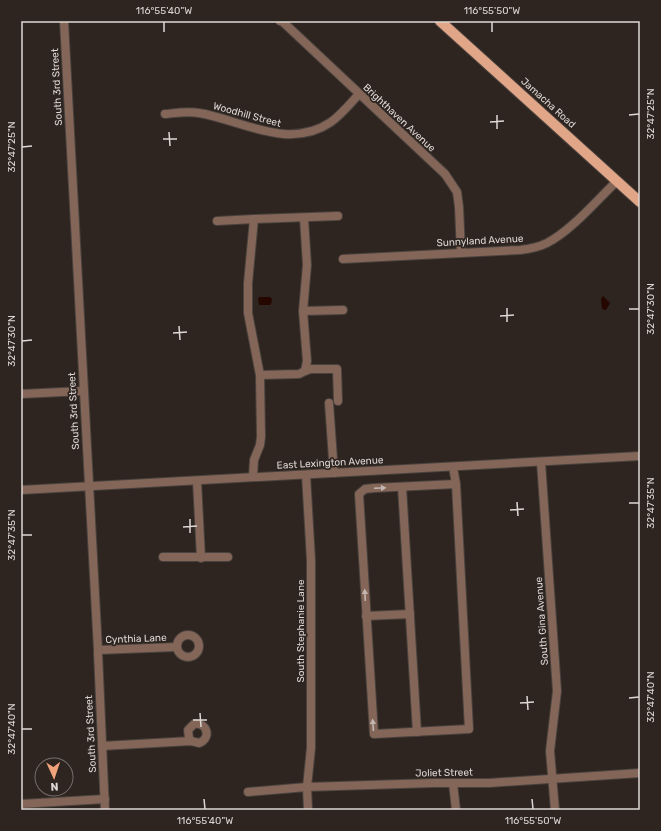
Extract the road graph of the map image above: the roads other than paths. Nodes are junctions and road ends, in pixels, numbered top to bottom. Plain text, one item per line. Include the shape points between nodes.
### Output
1 (64, 21) edge
2 (280, 21) edge
3 (440, 21) edge
4 (359, 94) junction
5 (165, 114) dead end
6 (617, 181) junction
7 (640, 202) edge
8 (338, 216) dead end
9 (304, 218) junction
10 (254, 219) junction
11 (218, 221) dead end
12 (461, 252) junction
13 (343, 259) dead end
14 (343, 310) dead end
15 (303, 311) junction
16 (305, 371) junction
17 (260, 375) junction
18 (83, 391) junction
19 (21, 394) edge
20 (338, 401) dead end
21 (329, 403) dead end
22 (640, 456) edge
23 (541, 462) junction
24 (453, 467) junction
25 (334, 474) junction
26 (306, 475) junction
27 (253, 477) junction
28 (197, 481) junction
29 (456, 484) junction
30 (88, 486) junction
31 (402, 487) junction
32 (21, 490) edge
33 (163, 557) dead end
34 (228, 557) dead end
35 (201, 558) junction
36 (410, 614) junction
37 (366, 616) junction
38 (176, 647) dead end
39 (98, 651) junction
40 (417, 732) junction
41 (191, 741) dead end
42 (102, 746) junction
43 (640, 773) edge
44 (554, 778) junction
45 (453, 783) junction
46 (307, 787) junction
47 (248, 792) dead end
48 (104, 799) junction
49 (21, 804) edge
50 (105, 810) edge
51 (308, 810) edge
52 (456, 810) edge
53 (555, 810) edge

1 - 18 street, South 3rd Street
2 - 4 street, Brighthaven Avenue
3 - 6 main road, Jamacha Road
4 - 5 street, Woodhill Street via 330,123 300,134 275,134 199,113
4 - 12 street, Brighthaven Avenue via 445,174 457,192
6 - 7 main road, Jamacha Road
6 - 12 street, Sunnyland Avenue via 563,234 547,244 520,250
8 - 9 street
9 - 10 street
9 - 15 street via 307,265
10 - 11 street
10 - 17 street via 248,313
12 - 13 street, Sunnyland Avenue
14 - 15 street
15 - 16 street via 307,361
16 - 17 street via 299,374
16 - 20 street via 336,369
17 - 27 street via 261,438 254,460
18 - 19 street
18 - 30 street, South 3rd Street
21 - 25 street
22 - 23 street, East Lexington Avenue
23 - 24 street, East Lexington Avenue
23 - 44 street, South Gina Avenue via 557,691 550,751
24 - 25 street, East Lexington Avenue
24 - 29 street
25 - 26 street, East Lexington Avenue
26 - 27 street, East Lexington Avenue
26 - 46 street, South Stephanie Lane via 311,560 311,748
27 - 28 street, East Lexington Avenue
28 - 30 street, East Lexington Avenue
28 - 35 street
29 - 31 street
29 - 40 street via 469,729
30 - 32 street, East Lexington Avenue
30 - 39 street, South 3rd Street
31 - 36 street
37 -> 31 street via 359,494 365,489
33 - 35 street
34 - 35 street
36 - 37 street
36 - 40 street
40 -> 37 street via 374,734
38 - 39 street, Cynthia Lane
39 - 42 street, South 3rd Street
41 - 42 street
42 - 48 street, South 3rd Street
43 - 44 street, Joliet Street
44 - 45 street, Joliet Street
44 - 53 street, South Gina Avenue
45 - 46 street, Joliet Street
45 - 52 street
46 - 47 street, Joliet Street
46 - 51 street, South Stephanie Lane
48 - 49 street
48 - 50 street, South 3rd Street

